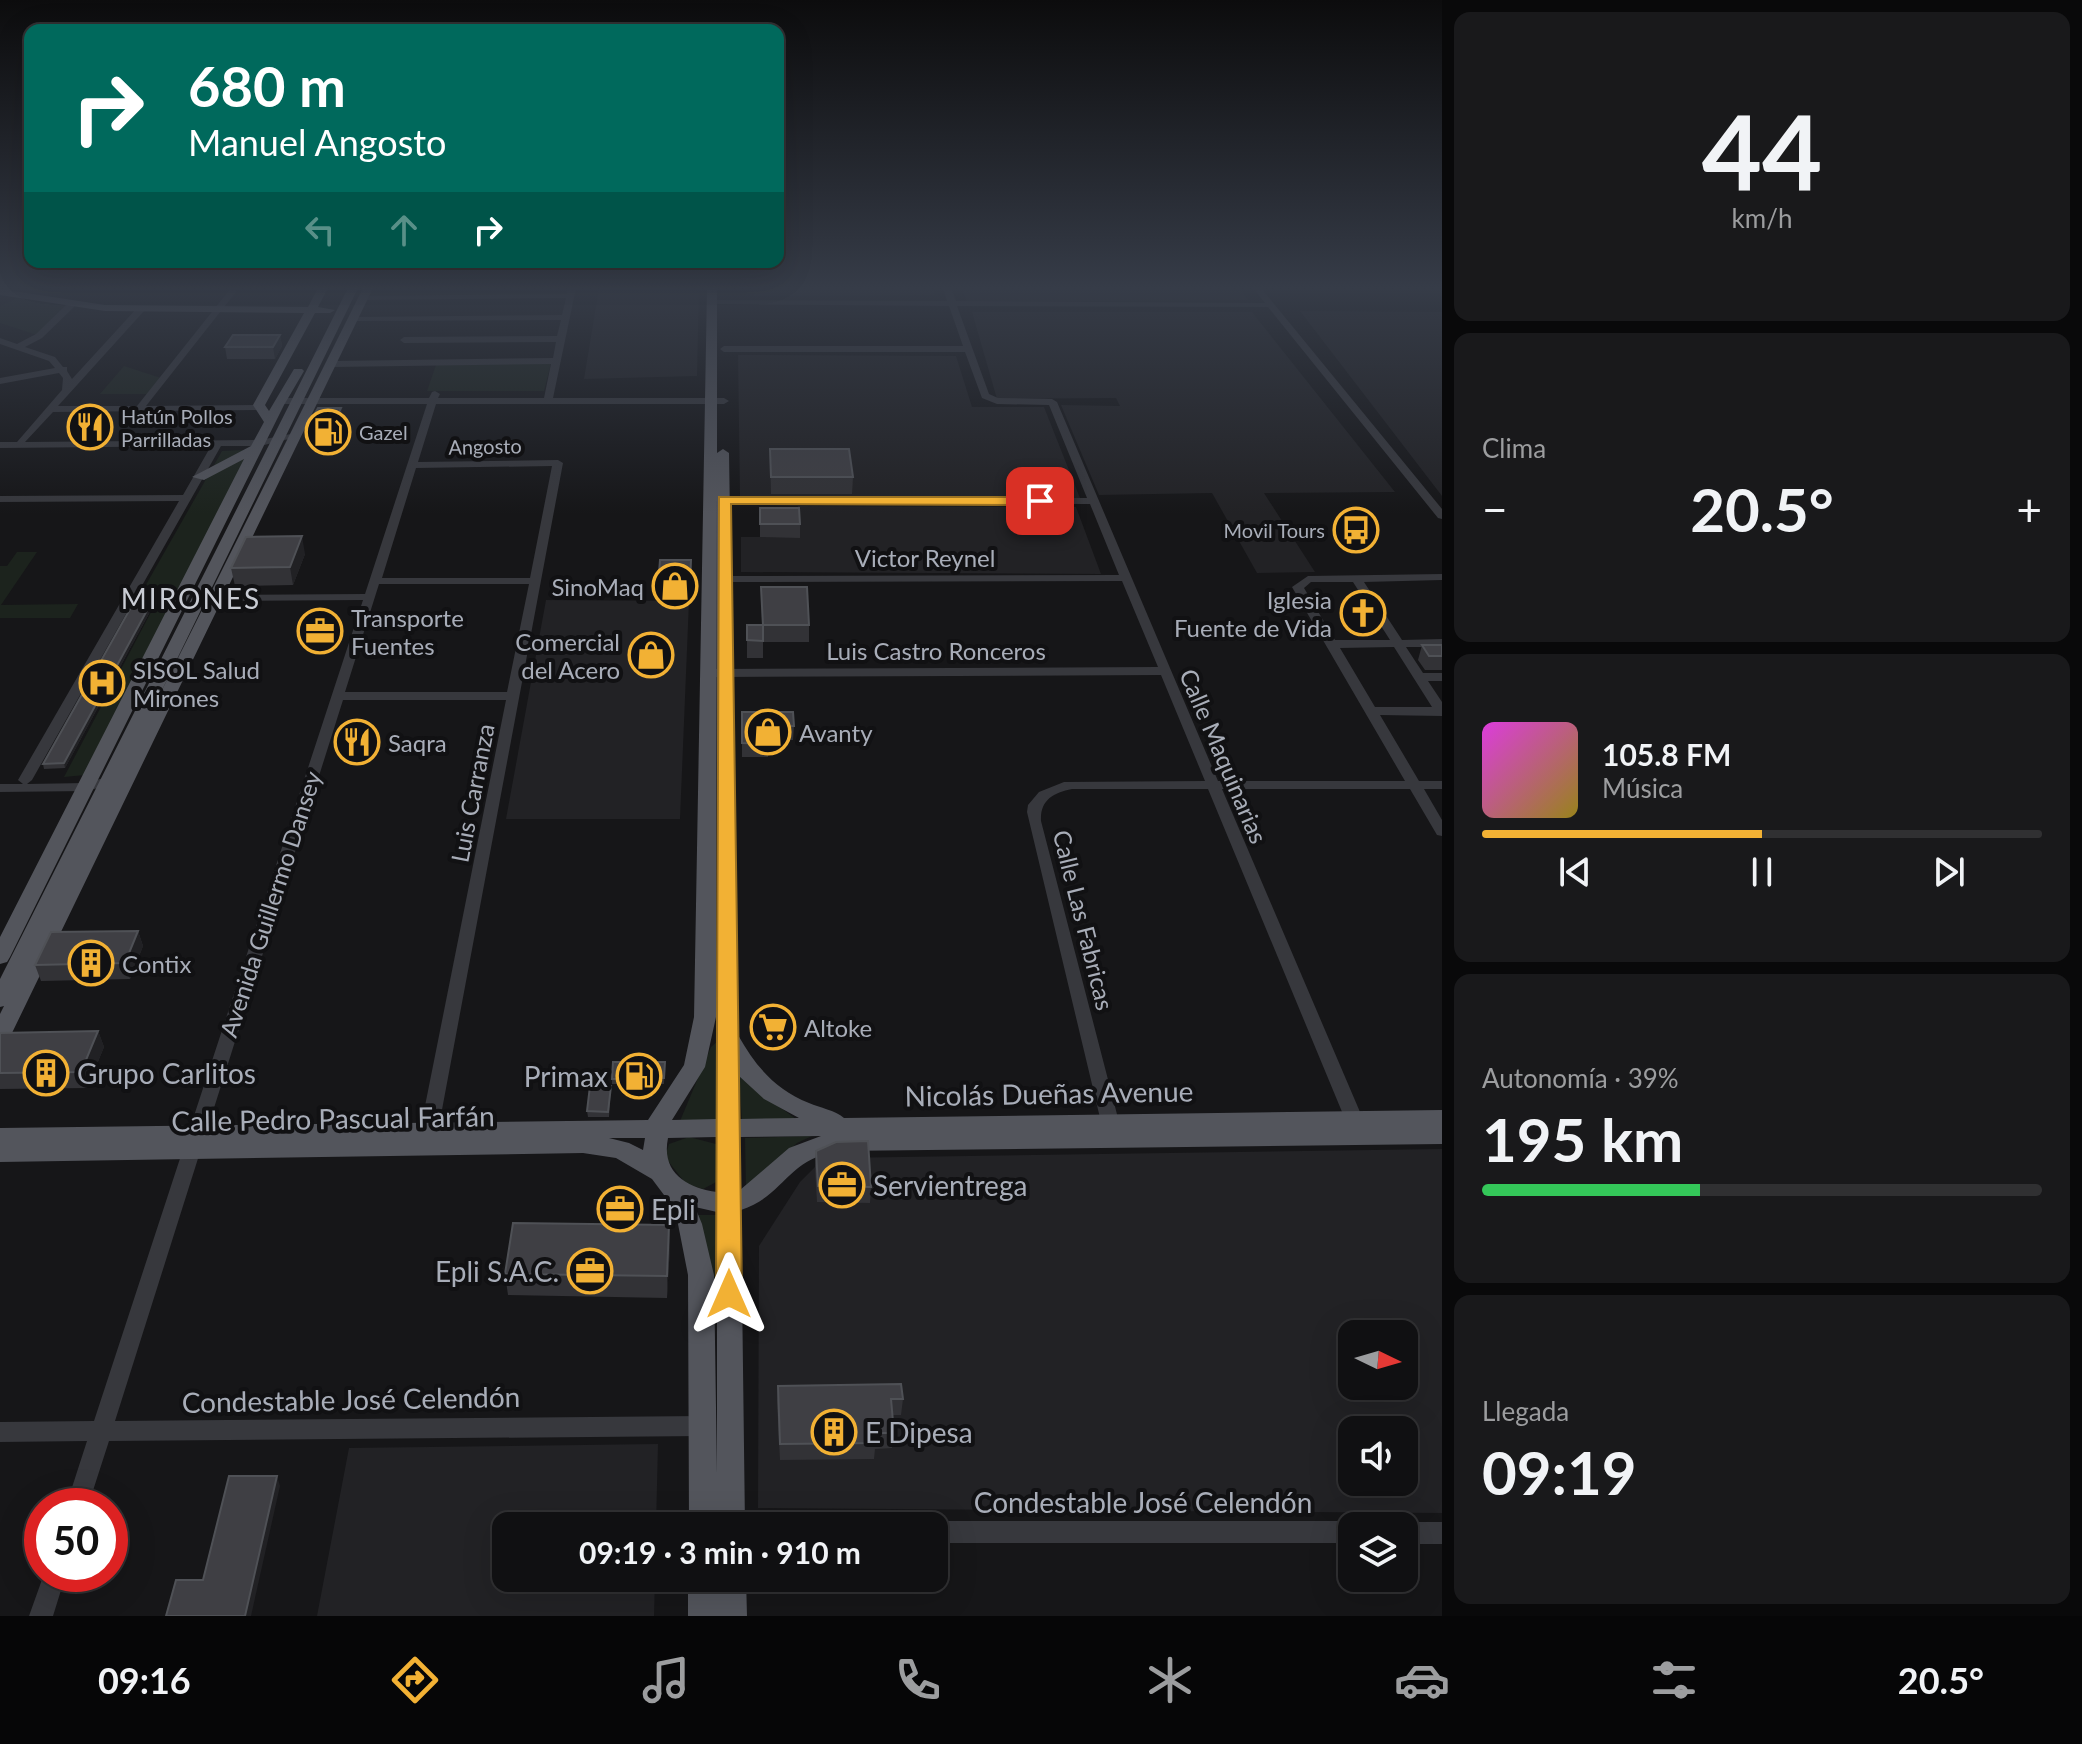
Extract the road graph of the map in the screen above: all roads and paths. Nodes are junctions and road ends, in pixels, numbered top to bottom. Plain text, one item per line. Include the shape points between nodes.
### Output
1 (57, 363) edge
2 (92, 363) edge
3 (175, 363) edge
4 (283, 363) edge
5 (305, 363) edge
6 (309, 363) edge
7 (369, 363) edge
8 (556, 363) edge
9 (717, 363) edge
10 (722, 363) edge
11 (973, 363) edge
12 (1318, 363) edge
13 (332, 364) joint
14 (64, 369) junction
15 (0, 385) edge
16 (67, 390) junction
17 (290, 397) junction
18 (315, 397) junction
19 (434, 397) junction
20 (549, 397) junction
21 (718, 397) junction
22 (259, 408) junction
23 (50, 409) junction
24 (139, 409) junction
25 (270, 422) junction
26 (296, 436) junction
27 (21, 441) junction
28 (276, 441) junction
29 (0, 443) edge
30 (260, 443) junction
31 (217, 444) junction
32 (558, 463) joint
33 (412, 465) junction
34 (280, 469) junction
35 (199, 477) junction
36 (252, 493) junction
37 (186, 498) junction
38 (0, 499) edge
39 (724, 500) junction
40 (1092, 501) junction
41 (1442, 516) edge
42 (1442, 577) edge
43 (1125, 578) junction
44 (1356, 578) junction
45 (724, 579) junction
46 (373, 581) junction
47 (536, 581) junction
48 (368, 597) junction
49 (214, 598) junction
50 (1442, 643) edge
51 (1331, 644) junction
52 (1398, 644) junction
53 (1164, 671) junction
54 (717, 673) junction
55 (1420, 677) junction
56 (1442, 677) edge
57 (337, 696) junction
58 (513, 696) junction
59 (1370, 711) junction
60 (1442, 711) edge
61 (131, 767) junction
62 (0, 780) edge
63 (25, 780) junction
64 (96, 782) junction
65 (1212, 785) junction
66 (1414, 785) junction
67 (1442, 785) edge
68 (0, 788) edge
69 (1442, 832) edge
70 (0, 957) edge
71 (0, 1000) edge
72 (727, 1033) junction
73 (0, 1035) edge
74 (1354, 1119) junction
75 (1442, 1119) edge
76 (1110, 1122) junction
77 (865, 1126) junction
78 (656, 1129) junction
79 (727, 1129) junction
80 (429, 1131) junction
81 (1442, 1135) edge
82 (0, 1137) edge
83 (194, 1143) junction
84 (0, 1153) edge
85 (666, 1180) junction
86 (728, 1202) junction
87 (703, 1426) junction
88 (101, 1431) junction
89 (0, 1432) edge
90 (83, 1488) edge
91 (703, 1512) edge
92 (731, 1512) edge
93 (948, 1532) edge
94 (1338, 1532) edge
95 (1418, 1533) edge
96 (1442, 1533) edge
97 (49, 1592) edge
98 (703, 1592) edge
99 (731, 1592) edge
100 (41, 1616) edge
101 (703, 1616) edge
102 (732, 1616) edge

1 - 14 street
2 - 16 street
3 - 24 street
4 - 22 main road
5 - 17 main road
6 - 17 main road
7 - 13 street
8 - 20 street
9 - 21 main road
10 - 21 main road
11 - 40 street, Calle Maquinarias via 989,399 1052,402
12 - 41 street
13 - 18 main road
14 - 15 street
14 - 16 street
16 - 23 street
17 - 18 street
17 - 25 main road
17 - 28 main road
18 - 19 street
18 - 26 main road
19 - 20 street
19 - 33 street, Avenida Guillermo Dansey
20 - 21 street
21 - 39 main road
21 - 54 main road
22 - 24 street
22 - 25 main road
23 - 24 street
23 - 27 street
25 - 30 main road
26 - 28 street
26 - 34 main road
27 - 29 street
27 - 30 street
28 - 30 street
28 - 36 main road
29 - 31 street
30 - 31 street
30 - 35 main road
30 - 64 main road
31 - 35 street
32 - 33 street, Angosto
32 - 47 street, Luis Carranza
33 - 46 street, Avenida Guillermo Dansey
34 - 36 main road
34 - 49 main road
35 - 37 street
36 - 64 main road
37 - 38 street
37 - 63 street
39 - 40 street
39 - 45 main road
40 - 43 street, Calle Maquinarias
42 - 44 street
43 - 45 street, Victor Reynel
43 - 53 street, Calle Maquinarias
44 - 51 street via 1308,579 1298,587
44 - 52 street
45 - 54 main road
46 - 47 street
46 - 48 street, Avenida Guillermo Dansey
47 - 58 street, Luis Carranza
48 - 49 street
48 - 57 street, Avenida Guillermo Dansey
49 - 61 main road
50 - 52 street
51 - 52 street
51 - 59 street
52 - 55 street
53 - 54 street, Luis Castro Ronceros
53 - 65 street, Calle Maquinarias
54 - 72 main road
54 - 78 main road via 702,1040 690,1075
55 - 56 street
55 - 60 street
57 - 58 street
57 - 83 street, Avenida Guillermo Dansey
58 - 80 street, Luis Carranza
59 - 60 street
59 - 66 street
61 - 64 street
61 - 73 main road
62 - 63 street
63 - 64 street
64 - 68 street
64 - 70 main road
64 - 71 main road
65 - 66 street, Calle Las Fabricas
65 - 74 street, Calle Maquinarias
65 - 76 street, Calle Las Fabricas via 1072,785 1045,793 1035,804 1034,821
66 - 67 street, Calle Las Fabricas
66 - 69 street
72 - 77 main road via 744,1067 776,1097 815,1116
72 - 79 main road
74 - 75 main road, Nicolás Dueñas Avenue
74 - 76 main road, Nicolás Dueñas Avenue
76 - 77 main road, Nicolás Dueñas Avenue
77 - 79 main road, Nicolás Dueñas Avenue
78 - 79 main road, Nicolás Dueñas Avenue
78 - 80 main road, Calle Pedro Pascual Farfán
78 - 85 main road via 654,1149
79 - 86 main road
80 - 83 main road, Calle Pedro Pascual Farfán
81 - 86 main road via 839,1142 806,1149 759,1192
82 - 83 main road, Calle Pedro Pascual Farfán
83 - 84 main road, Calle Pedro Pascual Farfán
83 - 85 main road, Calle Pedro Pascual Farfán via 583,1144 621,1149
83 - 88 street, Avenida Guillermo Dansey
85 - 86 main road via 700,1200
85 - 87 main road via 692,1231 701,1275
86 - 92 main road
87 - 88 street, Condestable José Celendón
87 - 91 main road
88 - 89 street, Condestable José Celendón
88 - 90 street, Avenida Guillermo Dansey
93 - 94 street, Condestable José Celendón
95 - 96 street
97 - 100 street
98 - 101 main road
99 - 102 main road

